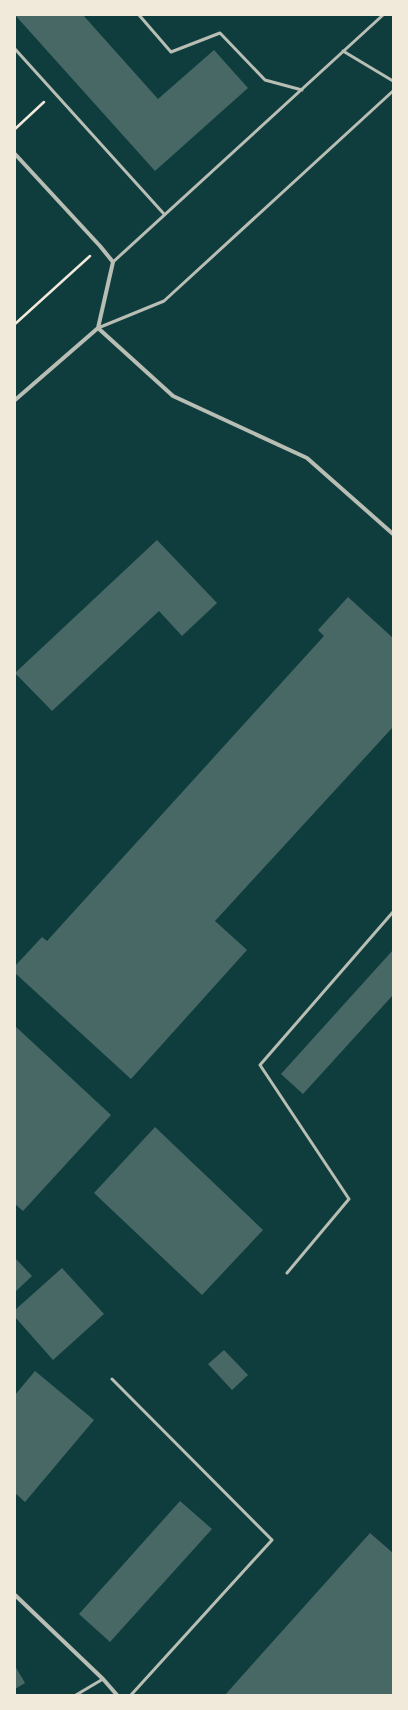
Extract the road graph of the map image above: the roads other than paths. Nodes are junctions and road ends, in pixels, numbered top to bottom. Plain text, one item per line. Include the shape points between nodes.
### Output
1 (138, 15) edge
2 (383, 15) edge
3 (15, 49) edge
4 (343, 51) junction
5 (393, 80) edge
6 (302, 90) junction
7 (393, 91) edge
8 (15, 154) edge
9 (164, 214) junction
10 (113, 262) junction
11 (98, 328) junction
12 (15, 400) edge
13 (393, 534) edge
14 (393, 912) edge
15 (287, 1273) dead end
16 (112, 1379) dead end
17 (15, 1595) edge
18 (103, 1679) junction
19 (76, 1695) edge
20 (117, 1695) edge
21 (131, 1695) edge

1 - 6 lane via 171,52 220,33 265,80
2 - 4 lane
3 - 9 lane
4 - 5 lane
4 - 6 lane
6 - 9 lane
7 - 11 lane via 164,301
8 - 10 street
9 - 10 lane
10 - 11 street
11 - 12 street
11 - 13 street via 173,396 307,458
14 - 15 lane via 260,1065 349,1199
16 - 21 lane via 272,1540
17 - 18 street
18 - 19 lane
18 - 20 lane

